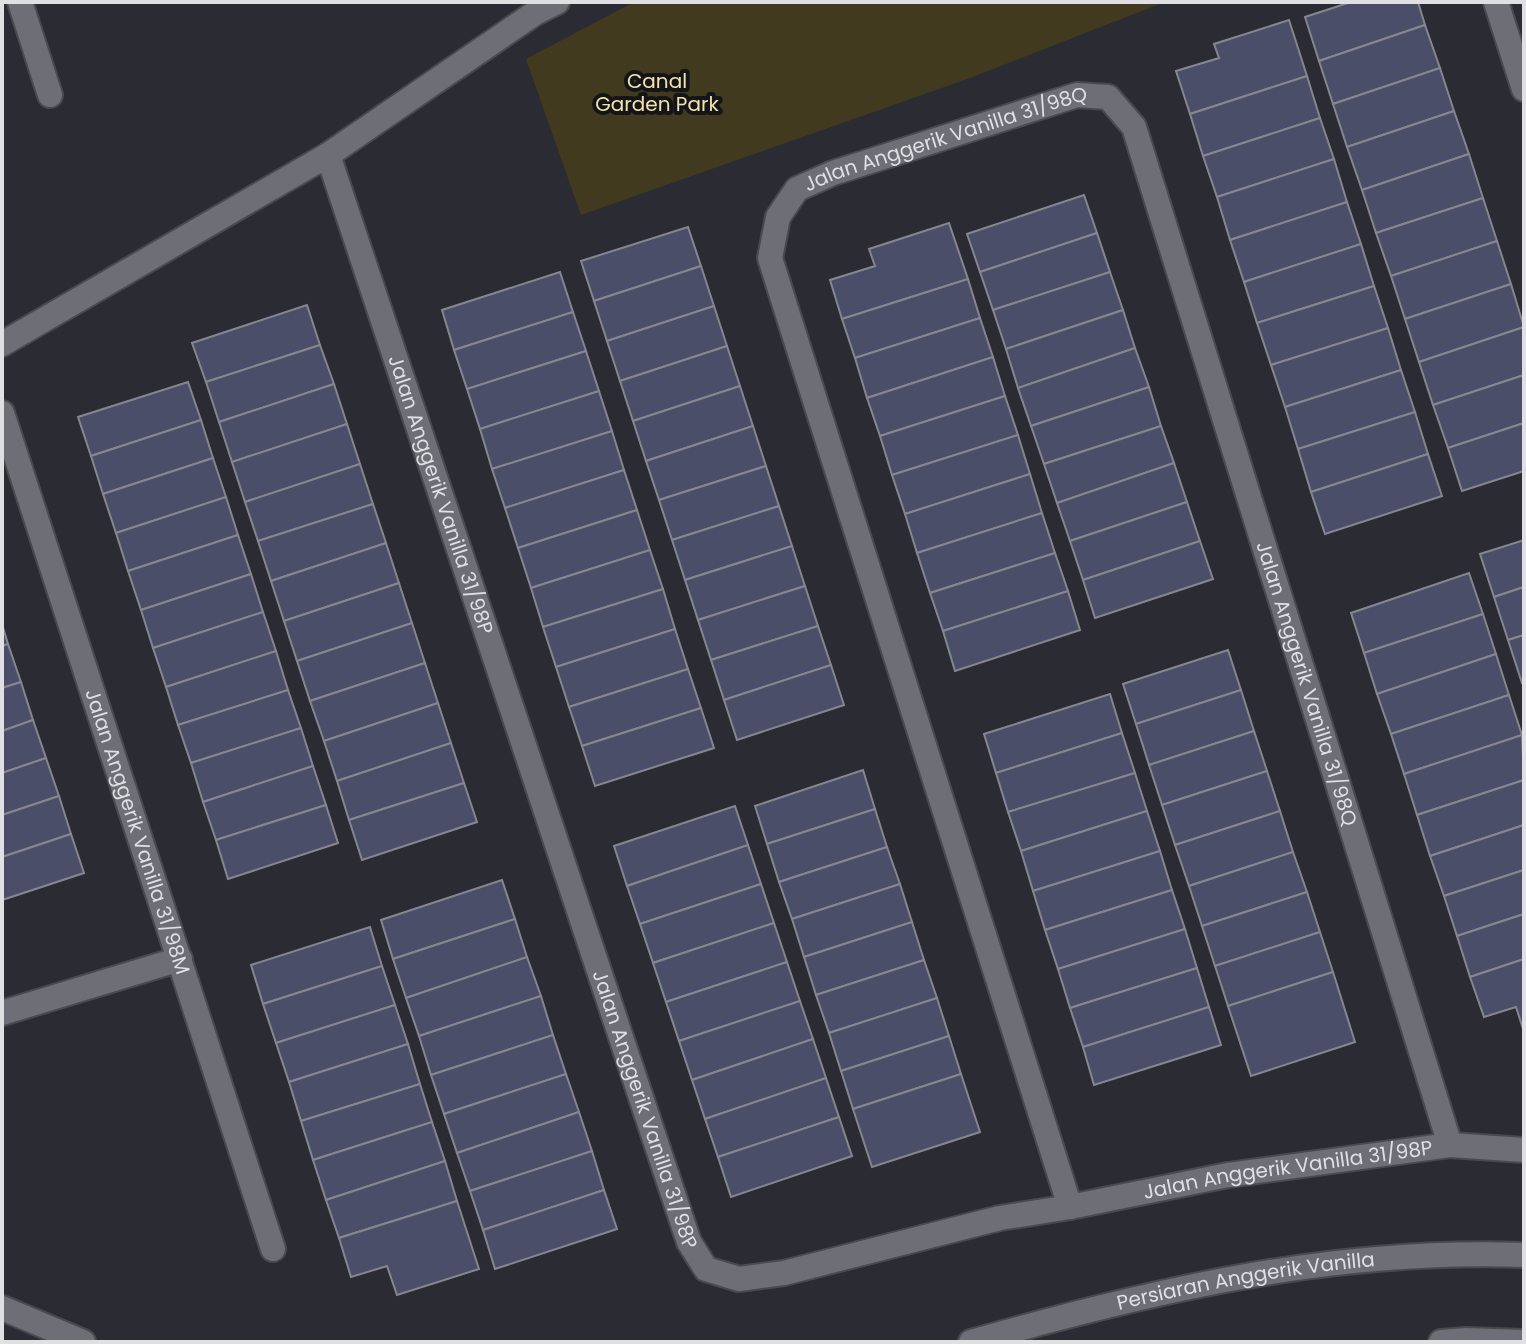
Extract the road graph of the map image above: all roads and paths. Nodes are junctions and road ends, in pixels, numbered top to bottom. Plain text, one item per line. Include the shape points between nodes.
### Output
1 (20, 2) edge
2 (557, 2) edge
3 (1496, 2) edge
4 (1524, 89) edge
5 (50, 95) dead end
6 (328, 155) junction
7 (2, 344) edge
8 (2, 413) edge
9 (180, 959) junction
10 (2, 1013) edge
11 (1450, 1145) junction
12 (1524, 1150) edge
13 (1070, 1207) junction
14 (273, 1249) dead end
15 (1524, 1255) edge
16 (2, 1308) edge
17 (83, 1342) edge
18 (971, 1342) edge
19 (1441, 1342) edge
20 (1524, 1342) edge

1 - 5 street
2 - 6 street
3 - 4 street
6 - 7 street
6 - 13 street, Jalan Anggerik Vanilla 31/98P via 689,1242 706,1269 739,1279 784,1273 1000,1218
8 - 9 street, Jalan Anggerik Vanilla 31/98M
9 - 10 street
9 - 14 street, Jalan Anggerik Vanilla 31/98M
11 - 12 street, Jalan Anggerik Vanilla 31/98P
11 - 13 street, Jalan Anggerik Vanilla 31/98P via 1228,1175
11 - 13 street, Jalan Anggerik Vanilla 31/98Q via 1134,127 1108,97 1077,95 797,189 778,217 770,258
15 - 18 street, Persiaran Anggerik Vanilla via 1357,1259 1243,1276
16 - 17 street
19 - 20 street

